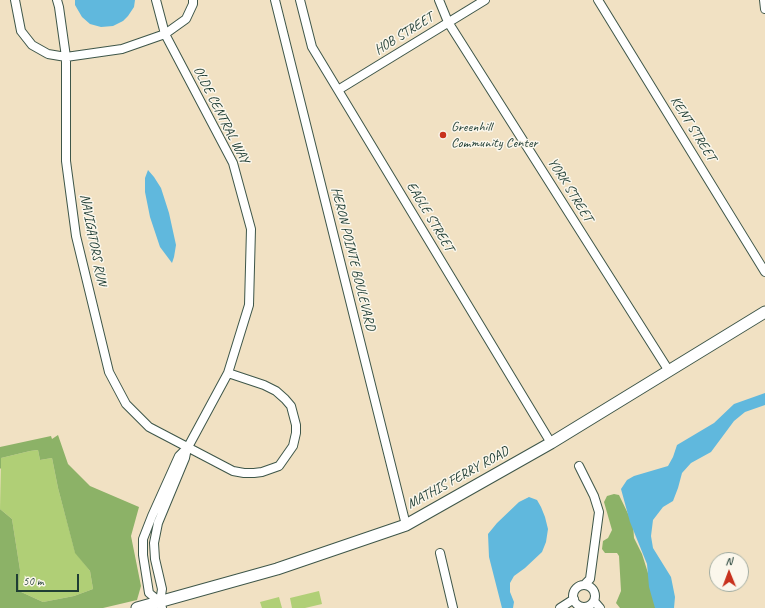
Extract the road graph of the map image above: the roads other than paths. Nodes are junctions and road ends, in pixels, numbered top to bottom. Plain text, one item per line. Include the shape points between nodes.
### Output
1 (15, 0) edge
2 (57, 0) edge
3 (156, 0) edge
4 (193, 0) edge
5 (274, 0) edge
6 (300, 0) edge
7 (439, 0) edge
8 (485, 0) edge
9 (598, 0) edge
10 (764, 0) edge
11 (765, 9) edge
12 (448, 22) junction
13 (165, 34) junction
14 (66, 57) junction
15 (338, 90) junction
16 (765, 272) edge
17 (765, 312) edge
18 (669, 371) junction
19 (228, 373) junction
20 (551, 443) junction
21 (188, 447) junction
22 (579, 466) dead end
23 (406, 525) junction
24 (440, 553) dead end
25 (585, 584) junction
26 (594, 601) junction
27 (578, 604) edge
28 (161, 605) edge
29 (137, 608) edge
30 (453, 608) edge
31 (560, 608) edge
32 (600, 608) edge

1 - 14 street via 21,31 32,45 48,54
2 - 14 street, NAVIGATORS RUN
3 - 13 street, OLDE CENTRAL WAY
4 - 13 street via 186,19
5 - 23 street, HERON POINTE BOULEVARD
6 - 15 street, EAGLE STREET via 312,47
7 - 12 street, YORK STREET
8 - 12 street, HOB STREET
9 - 16 street, KENT STREET
10 - 11 street
12 - 15 street, HOB STREET
12 - 18 street, YORK STREET
13 - 14 street via 122,49
13 - 19 street, OLDE CENTRAL WAY via 233,163 251,229 249,305
14 - 21 street, NAVIGATORS RUN via 66,161 76,236 109,372 126,404 149,427
15 - 20 street, EAGLE STREET
17 - 18 main road, MATHIS FERRY ROAD
18 - 20 main road, MATHIS FERRY ROAD
19 - 21 street, OLDE CENTRAL WAY
19 - 21 street via 264,385 276,391 288,403 296,425 295,440 289,453 279,466 262,472 244,473 233,471
20 - 23 main road, MATHIS FERRY ROAD
21 - 28 street, OLDE CENTRAL WAY via 158,523 154,543 162,589
21 - 28 street, OLDE CENTRAL WAY via 179,456 152,516 142,547 149,593
22 - 25 street via 599,512 590,579
23 - 28 main road, MATHIS FERRY ROAD
24 - 30 street
25 - 26 street via 593,588 596,596
25 - 27 street via 574,590
26 - 27 street via 588,606
26 - 32 street
27 - 31 street
28 - 29 main road, MATHIS FERRY ROAD

